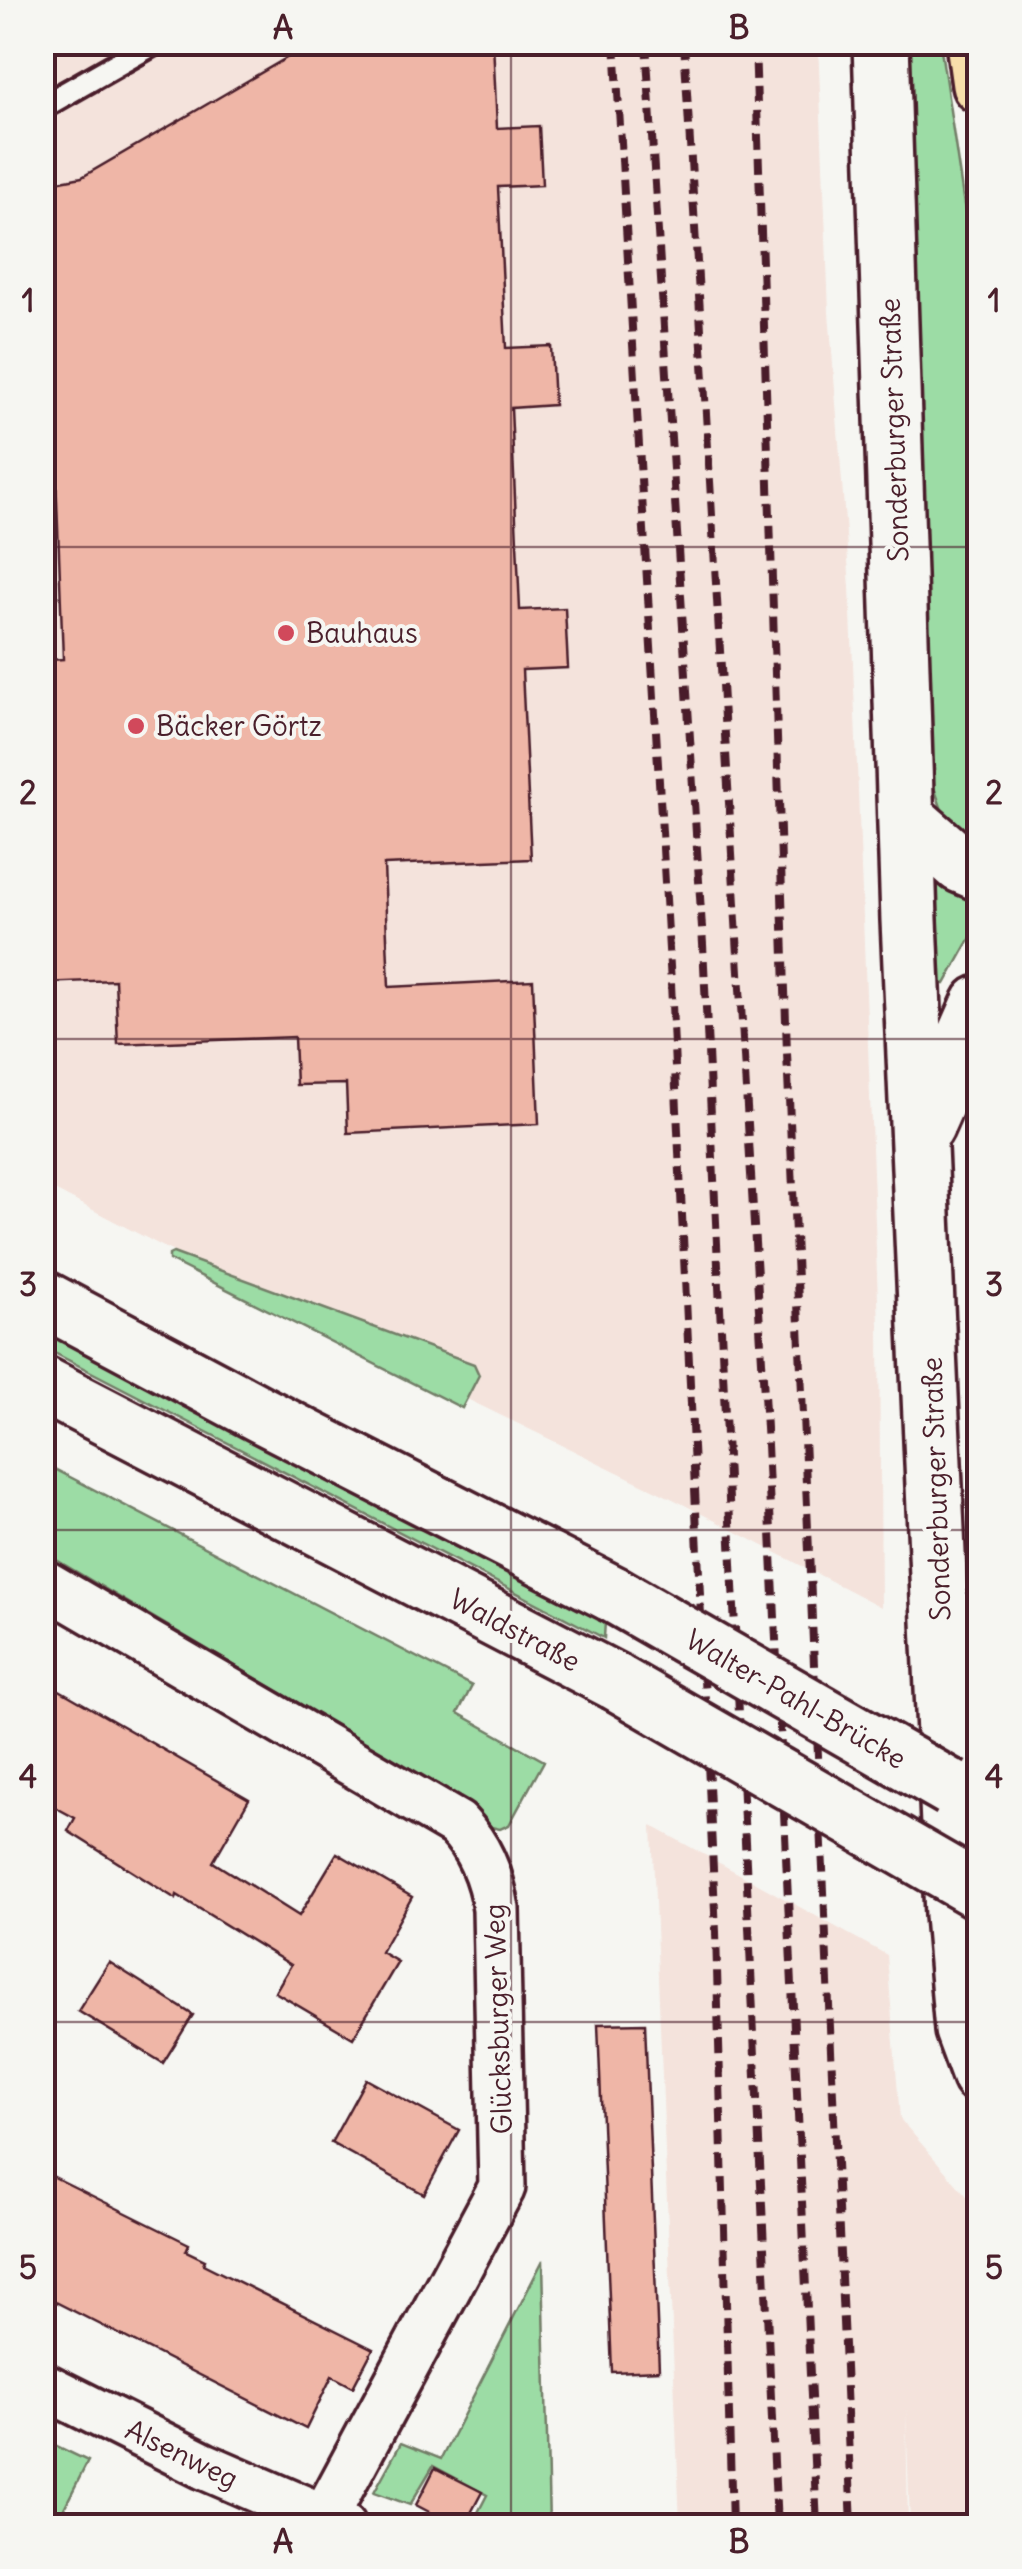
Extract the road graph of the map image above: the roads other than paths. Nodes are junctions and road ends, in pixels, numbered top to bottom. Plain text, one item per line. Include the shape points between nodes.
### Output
1 (156, 42) edge
2 (880, 42) edge
3 (974, 42) edge
4 (980, 85) edge
5 (42, 107) edge
6 (906, 817) junction
7 (980, 873) edge
8 (980, 1004) edge
9 (921, 1138) junction
10 (42, 1298) edge
11 (42, 1384) edge
12 (42, 1582) edge
13 (980, 1804) edge
14 (980, 1892) edge
15 (980, 2076) edge
16 (42, 2385) edge
17 (329, 2524) edge

1 - 5 lane
2 - 6 street, Sonderburger Straße
3 - 4 main road
6 - 7 street via 961,866
6 - 9 street, Sonderburger Straße
8 - 9 street, Sonderburger Straße
9 - 15 street, Sonderburger Straße via 953,1915 962,2030
10 - 13 street, Walter-Pahl-Brücke, bridge via 612,1594
11 - 14 street, Waldstraße, bridge via 616,1682
12 - 17 street, Glücksburger Weg via 456,1824 489,1877 496,1909 502,2187
16 - 17 street, Alsenweg

